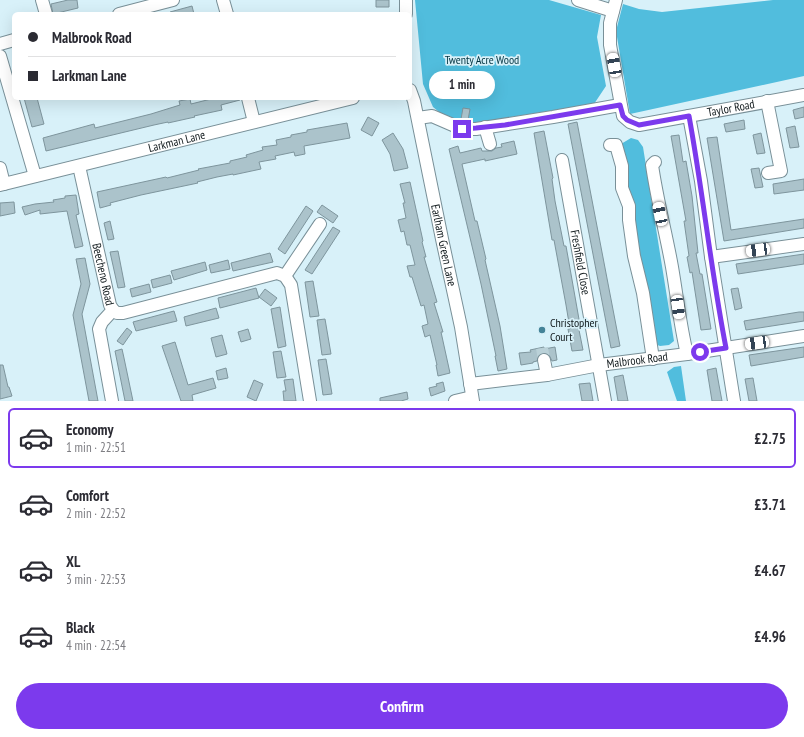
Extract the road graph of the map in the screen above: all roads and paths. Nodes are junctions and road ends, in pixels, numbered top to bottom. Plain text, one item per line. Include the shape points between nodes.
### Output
1 (42, 0) edge
2 (174, 0) edge
3 (223, 0) edge
4 (406, 0) edge
5 (578, 0) edge
6 (614, 6) edge
7 (45, 12) edge
8 (127, 12) edge
9 (226, 12) edge
10 (406, 12) edge
11 (12, 41) edge
12 (0, 44) edge
13 (0, 56) edge
14 (412, 95) edge
15 (804, 95) edge
16 (12, 97) edge
17 (13, 100) edge
18 (248, 100) edge
19 (345, 100) edge
20 (767, 101) junction
21 (620, 105) junction
22 (689, 116) junction
23 (418, 118) junction
24 (254, 122) junction
25 (485, 127) junction
26 (490, 144) dead end
27 (610, 145) dead end
28 (562, 160) dead end
29 (656, 162) dead end
30 (79, 166) junction
31 (0, 168) edge
32 (768, 173) dead end
33 (35, 176) junction
34 (2, 185) edge
35 (320, 224) dead end
36 (804, 244) edge
37 (711, 257) junction
38 (285, 276) junction
39 (113, 310) junction
40 (804, 336) edge
41 (726, 348) junction
42 (687, 354) junction
43 (653, 359) junction
44 (544, 360) tunnel mouth
45 (599, 365) junction
46 (547, 375) junction
47 (470, 384) junction
48 (472, 399) edge
49 (112, 401) edge
50 (310, 401) edge
51 (455, 401) edge
52 (605, 401) edge
53 (734, 401) edge

1 - 7 street
2 - 8 street
3 - 9 street
4 - 10 street
5 - 6 street
6 - 21 street via 610,23 610,45
11 - 12 street
13 - 16 street
14 - 23 street, Earlham Green Lane
15 - 20 street, Taylor Road
17 - 33 street
18 - 24 street
19 - 24 street, Larkman Lane
20 - 22 street, Taylor Road
20 - 32 street via 786,170
21 - 22 street, Taylor Road via 623,116 639,125
21 - 25 street via 553,118
22 - 37 street
23 - 25 street via 432,116 462,129
23 - 47 street, Earlham Green Lane via 461,327
24 - 30 street, Larkman Lane
25 - 26 street
27 - 43 street via 616,145 621,157 622,188 629,206 634,256 643,292
28 - 45 street, Freshfield Close
29 - 42 street via 652,165 656,194 672,266
30 - 33 street, Larkman Lane
30 - 39 street, Beecheno Road
31 - 34 street
33 - 34 street, Larkman Lane
35 - 38 street
36 - 37 street
37 - 41 street
38 - 39 street via 277,273 177,304 123,313
38 - 50 street via 290,285
39 - 49 street, Beecheno Road via 99,329
40 - 41 street, Malbrook Road
41 - 42 street, Malbrook Road
41 - 53 street
42 - 43 street, Malbrook Road
43 - 45 street, Malbrook Road
44 - 46 street
45 - 46 street, Malbrook Road
45 - 52 street, Freshfield Close
46 - 47 street, Malbrook Road
47 - 48 street, Earlham Green Lane
48 - 51 street

